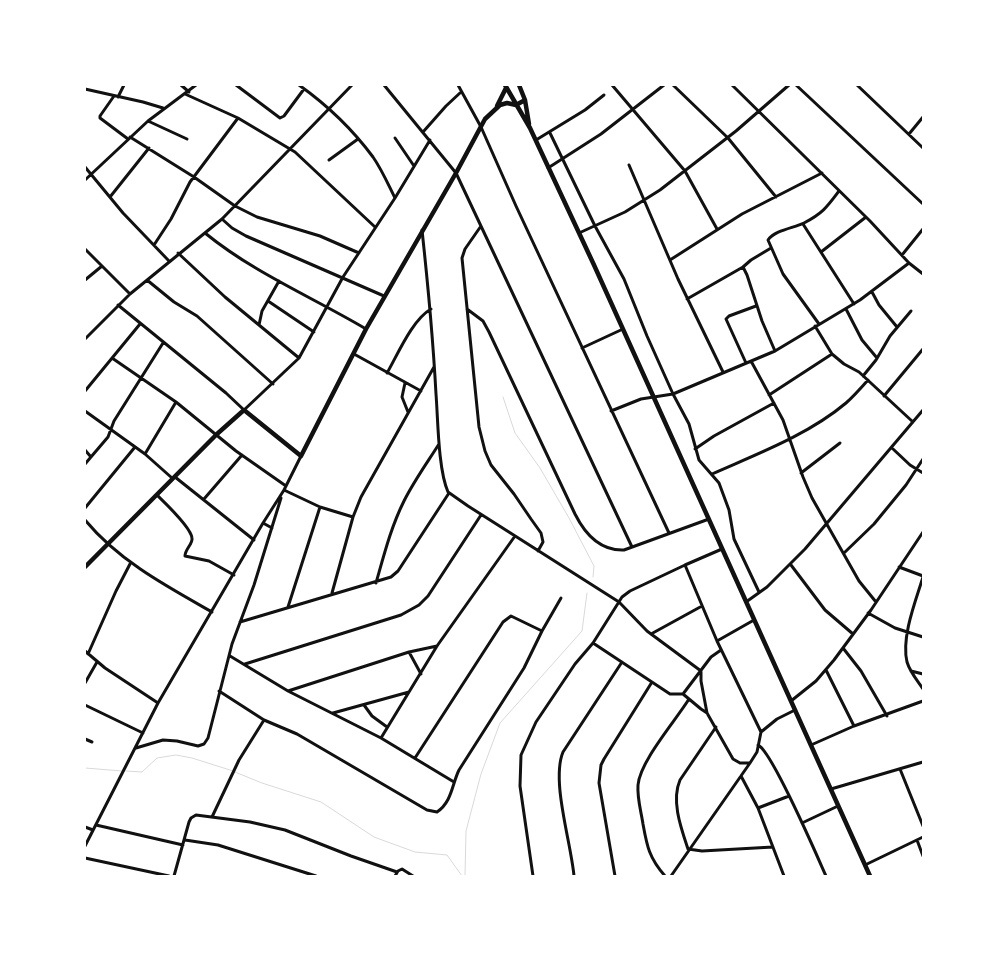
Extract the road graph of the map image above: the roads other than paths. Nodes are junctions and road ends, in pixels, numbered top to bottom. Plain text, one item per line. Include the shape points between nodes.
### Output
1 (124, 85) edge
2 (181, 85) edge
3 (196, 85) edge
4 (236, 85) edge
5 (352, 85) edge
6 (384, 85) edge
7 (458, 85) edge
8 (519, 85) edge
9 (612, 85) edge
10 (664, 85) edge
11 (673, 85) edge
12 (732, 85) edge
13 (789, 85) edge
14 (796, 85) edge
15 (857, 85) edge
16 (302, 86) edge
17 (505, 86) edge
18 (86, 89) edge
19 (461, 92) junction
20 (187, 93) junction
21 (604, 95) dead end
22 (116, 96) junction
23 (525, 100) junction
24 (516, 104) junction
25 (496, 107) junction
26 (328, 108) junction
27 (163, 109) junction
28 (633, 110) junction
29 (759, 111) junction
30 (923, 117) edge
31 (238, 118) junction
32 (148, 121) junction
33 (481, 127) junction
34 (530, 128) junction
35 (423, 132) junction
36 (550, 132) junction
37 (909, 134) junction
38 (129, 138) junction
39 (395, 138) dead end
40 (728, 138) junction
41 (187, 139) dead end
42 (358, 139) junction
43 (430, 140) junction
44 (535, 140) junction
45 (149, 148) junction
46 (923, 148) edge
47 (290, 149) junction
48 (562, 159) junction
49 (330, 160) dead end
50 (629, 165) dead end
51 (85, 166) edge
52 (414, 166) junction
53 (548, 168) junction
54 (685, 171) junction
55 (456, 173) junction
56 (822, 173) junction
57 (92, 174) junction
58 (194, 177) junction
59 (85, 180) edge
60 (839, 191) junction
61 (110, 197) junction
62 (776, 197) junction
63 (395, 198) junction
64 (644, 201) junction
65 (923, 204) edge
66 (235, 206) junction
67 (866, 217) junction
68 (222, 219) junction
69 (803, 224) junction
70 (481, 226) junction
71 (595, 226) junction
72 (375, 227) junction
73 (923, 228) edge
74 (717, 229) junction
75 (422, 230) junction
76 (206, 233) junction
77 (579, 233) junction
78 (154, 245) junction
79 (772, 248) junction
80 (85, 249) edge
81 (821, 252) junction
82 (359, 253) junction
83 (178, 254) junction
84 (902, 255) junction
85 (670, 260) junction
86 (169, 261) junction
87 (909, 263) junction
88 (102, 266) junction
89 (743, 267) junction
90 (923, 274) edge
91 (343, 277) junction
92 (85, 280) edge
93 (147, 280) junction
94 (279, 281) junction
95 (872, 292) junction
96 (130, 294) junction
97 (384, 296) junction
98 (687, 298) junction
99 (268, 301) junction
100 (854, 304) junction
101 (118, 305) junction
102 (328, 306) junction
103 (757, 306) junction
104 (431, 309) junction
105 (467, 309) junction
106 (846, 309) junction
107 (911, 311) dead end
108 (140, 324) junction
109 (819, 324) junction
110 (259, 325) junction
111 (815, 326) junction
112 (897, 327) junction
113 (366, 329) junction
114 (622, 329) junction
115 (314, 332) junction
116 (85, 339) edge
117 (163, 343) junction
118 (582, 348) junction
119 (923, 349) edge
120 (775, 351) junction
121 (354, 353) junction
122 (832, 354) junction
123 (112, 358) junction
124 (299, 358) junction
125 (877, 358) junction
126 (751, 361) junction
127 (746, 363) junction
128 (435, 367) junction
129 (723, 372) junction
130 (388, 373) junction
131 (863, 376) junction
132 (141, 378) junction
133 (868, 380) junction
134 (405, 382) junction
135 (273, 384) junction
136 (85, 391) edge
137 (421, 391) junction
138 (673, 394) junction
139 (769, 395) junction
140 (884, 396) junction
141 (654, 398) junction
142 (176, 402) junction
143 (774, 404) junction
144 (244, 410) junction
145 (923, 410) edge
146 (85, 411) edge
147 (611, 411) junction
148 (408, 413) junction
149 (913, 422) junction
150 (110, 430) junction
151 (217, 434) junction
152 (790, 438) junction
153 (440, 443) junction
154 (840, 443) dead end
155 (135, 447) junction
156 (892, 448) junction
157 (695, 449) junction
158 (85, 450) edge
159 (145, 454) junction
160 (242, 455) junction
161 (301, 456) junction
162 (91, 457) junction
163 (923, 459) edge
164 (85, 464) edge
165 (917, 470) junction
166 (802, 473) junction
167 (923, 473) edge
168 (712, 474) junction
169 (173, 478) junction
170 (285, 488) junction
171 (449, 493) junction
172 (157, 494) junction
173 (281, 495) junction
174 (204, 499) junction
175 (320, 507) junction
176 (85, 508) edge
177 (482, 515) junction
178 (353, 517) junction
179 (708, 518) junction
180 (85, 520) edge
181 (263, 523) junction
182 (89, 524) junction
183 (828, 524) junction
184 (85, 527) edge
185 (272, 528) junction
186 (923, 532) edge
187 (669, 533) junction
188 (515, 536) junction
189 (254, 540) junction
190 (108, 544) junction
191 (632, 548) junction
192 (722, 549) junction
193 (538, 550) junction
194 (844, 553) junction
195 (130, 563) junction
196 (791, 564) junction
197 (685, 565) junction
198 (85, 567) edge
199 (899, 567) junction
200 (234, 575) junction
201 (923, 576) edge
202 (376, 583) junction
203 (759, 592) junction
204 (332, 593) junction
205 (561, 598) dead end
206 (618, 602) junction
207 (746, 602) junction
208 (876, 602) junction
209 (702, 606) junction
210 (288, 608) junction
211 (212, 612) junction
212 (868, 613) junction
213 (754, 620) junction
214 (240, 622) junction
215 (542, 631) junction
216 (908, 633) junction
217 (651, 634) junction
218 (853, 634) junction
219 (923, 637) edge
220 (717, 641) junction
221 (593, 643) junction
222 (437, 646) junction
223 (842, 648) junction
224 (721, 650) junction
225 (87, 652) edge
226 (410, 652) junction
227 (230, 656) junction
228 (97, 662) junction
229 (622, 662) junction
230 (245, 664) junction
231 (826, 670) junction
232 (701, 671) junction
233 (911, 671) junction
234 (421, 674) junction
235 (923, 674) edge
236 (652, 682) junction
237 (85, 683) edge
238 (923, 689) edge
239 (288, 690) junction
240 (219, 691) junction
241 (410, 692) junction
242 (683, 694) junction
243 (689, 699) junction
244 (791, 700) junction
245 (923, 702) edge
246 (158, 703) junction
247 (85, 705) edge
248 (364, 705) junction
249 (795, 710) junction
250 (332, 713) junction
251 (707, 713) junction
252 (887, 716) junction
253 (264, 720) junction
254 (854, 726) junction
255 (387, 727) junction
256 (716, 727) junction
257 (761, 732) junction
258 (143, 734) junction
259 (85, 738) edge
260 (380, 738) junction
261 (92, 742) dead end
262 (758, 745) junction
263 (811, 745) junction
264 (136, 748) junction
265 (415, 758) junction
266 (923, 762) edge
267 (750, 763) junction
268 (900, 769) junction
269 (742, 776) junction
270 (454, 782) junction
271 (831, 789) junction
272 (789, 796) junction
273 (839, 806) junction
274 (758, 808) junction
275 (212, 817) junction
276 (802, 823) junction
277 (96, 825) junction
278 (923, 826) edge
279 (85, 827) edge
280 (93, 830) junction
281 (923, 837) edge
282 (185, 840) junction
283 (917, 840) junction
284 (183, 845) junction
285 (85, 846) edge
286 (773, 847) junction
287 (688, 849) junction
288 (923, 856) edge
289 (85, 858) edge
290 (866, 865) junction
291 (396, 874) edge
292 (170, 876) edge
293 (174, 876) edge
294 (316, 876) edge
295 (413, 876) edge
296 (534, 876) edge
297 (574, 876) edge
298 (615, 876) edge
299 (665, 876) edge
300 (671, 876) edge
301 (784, 876) edge
302 (826, 876) edge
303 (870, 876) edge

1 - 22 street
2 - 20 street
3 - 20 street
4 - 16 street via 280,118
5 - 26 street
6 - 35 street
7 - 19 street
8 - 23 main road
9 - 28 street
10 - 28 street
11 - 40 street
12 - 29 street
13 - 29 street
14 - 65 street
15 - 37 street
16 - 26 street
17 - 24 main road
17 - 25 main road
18 - 22 street
19 - 33 street
19 - 35 street
20 - 27 street
20 - 31 street
21 - 36 street
22 - 27 street
22 - 38 street via 100,118
23 - 24 main road
23 - 34 main road
24 - 25 main road
24 - 34 main road
25 - 33 main road
26 - 42 street
26 - 47 street
27 - 32 street
28 - 48 street
28 - 54 street
29 - 40 street
29 - 56 street
30 - 37 street
31 - 47 street
31 - 58 street
32 - 38 street
32 - 41 street
33 - 55 main road
33 - 118 street
34 - 44 main road
35 - 43 street
36 - 44 street
36 - 48 street
37 - 46 street
38 - 45 street
38 - 57 street
39 - 52 street
40 - 54 street
40 - 62 street
42 - 49 street
42 - 63 street via 374,159
43 - 52 street
43 - 55 street
44 - 53 main road
45 - 58 street
45 - 61 street
47 - 66 street
47 - 72 street
48 - 53 street
48 - 71 street
50 - 64 street
51 - 57 street
52 - 63 street
53 - 77 main road
54 - 64 street
54 - 74 street
55 - 70 street
55 - 75 main road
56 - 60 street
56 - 62 street
57 - 59 street
57 - 61 street
58 - 66 street
58 - 78 street
60 - 67 street
60 - 69 street via 827,208
61 - 78 street
62 - 74 street
63 - 72 street
64 - 71 street
64 - 85 street
66 - 68 street
66 - 82 street
67 - 81 street
67 - 84 street
68 - 76 street
68 - 91 street via 246,236
69 - 79 street via 771,236 768,240
69 - 81 street
70 - 105 street via 463,254
70 - 191 street
71 - 77 street
71 - 138 street via 624,279
72 - 82 street
73 - 84 street
74 - 85 street
75 - 97 main road
75 - 104 street
76 - 83 street
76 - 94 street via 237,257
77 - 114 main road
78 - 86 street
79 - 89 street
79 - 109 street via 787,280
80 - 88 street
81 - 100 street
82 - 91 street
83 - 86 street
83 - 110 street
84 - 87 street
85 - 98 street
86 - 93 street
87 - 90 street
87 - 95 street
88 - 92 street
88 - 96 street
89 - 98 street
89 - 103 street
91 - 97 street
91 - 102 street
93 - 96 street
93 - 135 street via 197,316
94 - 99 street
94 - 102 street
95 - 100 street
95 - 112 street
96 - 101 street
97 - 113 main road
98 - 129 street
99 - 110 street
99 - 115 street
100 - 106 street
101 - 108 street
101 - 116 street
102 - 113 street
102 - 115 street
103 - 120 street
103 - 127 street via 726,319
104 - 128 street
104 - 130 street via 417,321
105 - 191 street via 478,316 489,332 584,530 610,549
105 - 193 street via 479,426 485,451 491,465 541,533 543,542
106 - 109 street
106 - 125 street via 862,340
107 - 112 street
108 - 117 street
108 - 123 street
109 - 111 street
110 - 124 street
111 - 120 street
111 - 122 street
112 - 125 street
113 - 121 main road
114 - 118 street
114 - 141 main road
115 - 124 street
117 - 132 street
117 - 144 street
118 - 147 street
119 - 140 street
120 - 126 street
121 - 130 street
121 - 161 main road
122 - 131 street
122 - 139 street
123 - 132 street
123 - 136 street
124 - 135 street
125 - 131 street
126 - 127 street
126 - 139 street
127 - 129 street
128 - 137 street
128 - 153 street
129 - 138 street
130 - 134 street
131 - 133 street
132 - 142 street
132 - 150 street
133 - 140 street
133 - 152 street via 840,408
134 - 137 street
134 - 148 street via 402,396
135 - 144 street
137 - 148 street
138 - 141 street
138 - 157 street via 689,424
139 - 143 street
140 - 149 street
141 - 147 street via 642,399
141 - 179 main road
142 - 151 street
142 - 159 street
143 - 152 street
143 - 157 street
144 - 151 main road
144 - 161 main road
145 - 149 street
146 - 150 street
147 - 187 street
148 - 178 street
149 - 156 street
150 - 155 street
150 - 162 street
151 - 160 street
151 - 169 main road
152 - 166 street
152 - 168 street
153 - 171 street
153 - 202 street via 404,502
154 - 166 street
155 - 159 street
155 - 176 street
156 - 165 street
156 - 183 street
157 - 168 street via 699,460
158 - 162 street
159 - 169 street
160 - 170 street
160 - 174 street
161 - 170 street
162 - 164 street
163 - 165 street
165 - 167 street
165 - 194 street via 874,524
166 - 183 street
168 - 203 street via 726,501 734,539
169 - 172 main road
169 - 174 street
170 - 173 street
170 - 175 street
171 - 177 street
171 - 202 street via 398,571
172 - 190 main road
172 - 200 street via 181,519 191,535 186,556 209,561
173 - 181 street
173 - 185 street
174 - 189 street
175 - 178 street
175 - 210 street
177 - 188 street
177 - 230 street via 428,596 410,611
178 - 204 street
179 - 187 street
179 - 192 main road
180 - 182 street
181 - 185 street
181 - 189 street
182 - 184 street
182 - 190 street
183 - 194 street
183 - 196 street
185 - 214 street
186 - 199 street
187 - 191 street
188 - 193 street
188 - 222 street
189 - 200 street
190 - 195 street
190 - 198 main road
192 - 197 street
192 - 207 main road
193 - 206 street
194 - 208 street via 859,581
195 - 211 street
195 - 225 street
196 - 203 street
196 - 218 street via 825,610
197 - 206 street via 630,591
197 - 209 street
199 - 201 street
199 - 208 street
200 - 211 street
201 - 216 street
202 - 204 street
203 - 207 street
204 - 210 street
205 - 215 street
206 - 217 street
206 - 221 street
207 - 213 main road
208 - 212 street
209 - 217 street
209 - 220 street
210 - 214 street
211 - 246 street
212 - 216 street
212 - 218 street
213 - 220 street
213 - 244 main road
214 - 227 street
215 - 265 street via 511,616 507,618 494,633
215 - 270 street via 524,668
216 - 219 street
216 - 233 street via 906,657
217 - 232 street
218 - 223 street
220 - 224 street
221 - 229 street
221 - 296 street via 536,722 521,755 520,786
222 - 226 street
222 - 234 street
223 - 231 street
223 - 252 street via 862,672
224 - 232 street via 711,656
224 - 257 street
225 - 228 street
226 - 234 street
226 - 239 street
227 - 230 street
227 - 240 street
228 - 237 street
228 - 246 street
229 - 236 street
229 - 297 street via 558,767
230 - 239 street
231 - 244 street
231 - 254 street
232 - 242 street
232 - 251 street
233 - 235 street
233 - 238 street
234 - 241 street
236 - 242 street via 670,694
236 - 298 street via 599,772 600,797
239 - 250 street
240 - 253 street
240 - 264 street via 204,744 198,746 162,740
241 - 248 street
241 - 255 street
242 - 243 street
243 - 251 street
243 - 299 street via 662,736 638,784 646,844 654,865
244 - 249 main road
245 - 252 street
246 - 258 street
247 - 258 street
248 - 250 street
248 - 255 street
249 - 257 street
249 - 263 main road
250 - 260 street
251 - 256 street
252 - 254 street
253 - 270 street via 297,734 434,812 444,806
253 - 275 street
254 - 263 street
255 - 260 street
256 - 267 street via 733,759
256 - 287 street via 677,786 676,799
257 - 262 street
258 - 264 street
259 - 261 street
260 - 265 street
262 - 267 street
262 - 272 street via 765,750
263 - 271 main road
264 - 277 street
265 - 270 street
266 - 268 street
267 - 269 street
268 - 271 street
268 - 278 street
269 - 274 street
269 - 287 street
271 - 273 main road
272 - 274 street
272 - 276 street
273 - 276 street
273 - 290 main road
274 - 286 street
275 - 282 street via 196,815 191,818
275 - 291 street via 285,830
276 - 302 street
277 - 280 street
277 - 284 street
279 - 280 street
280 - 285 street
281 - 283 street
282 - 284 street
282 - 294 street via 218,845
283 - 288 street
283 - 290 street
284 - 293 street
286 - 287 street via 712,851
286 - 301 street
287 - 300 street
289 - 292 street
290 - 303 main road
291 - 295 street via 402,869

